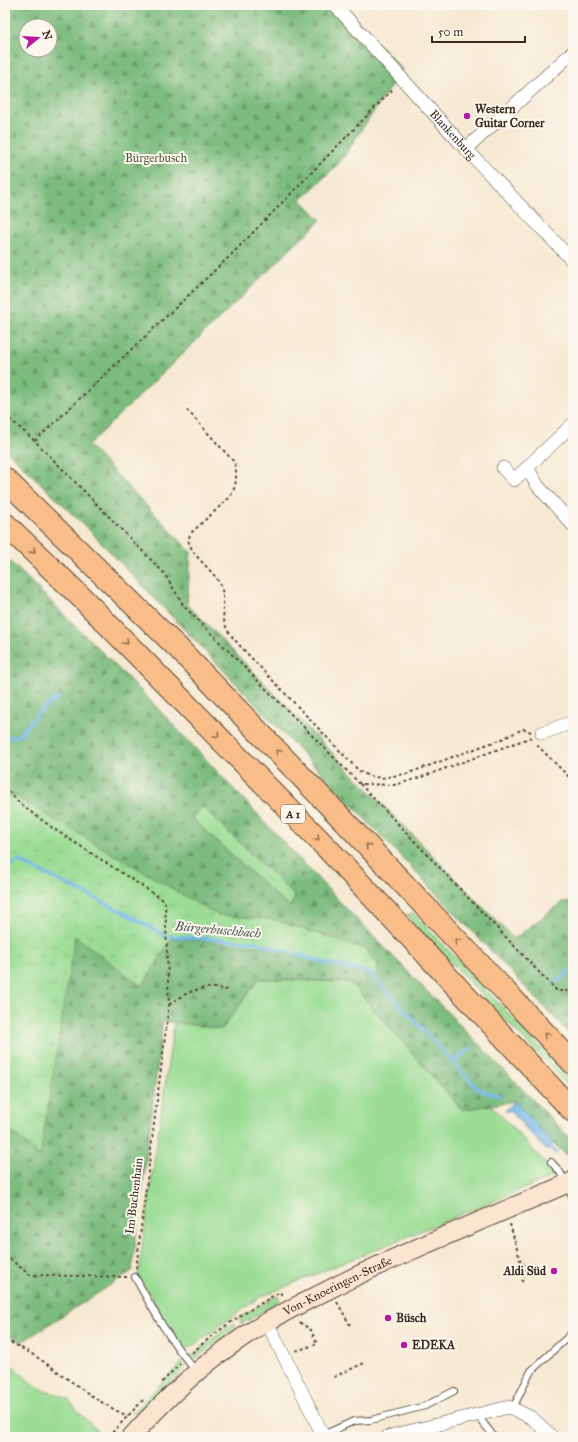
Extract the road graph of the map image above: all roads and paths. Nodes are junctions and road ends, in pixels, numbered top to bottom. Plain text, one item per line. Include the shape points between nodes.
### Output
1 (335, 5) edge
2 (573, 52) edge
3 (402, 79) junction
4 (466, 149) junction
5 (573, 261) edge
6 (187, 410) dead end
7 (5, 415) edge
8 (573, 424) edge
9 (35, 441) junction
10 (503, 468) dead end
11 (527, 468) junction
12 (5, 479) edge
13 (5, 524) edge
14 (573, 525) edge
15 (573, 722) edge
16 (538, 735) junction
17 (573, 781) edge
18 (360, 784) junction
19 (5, 788) edge
20 (227, 990) dead end
21 (573, 991) edge
22 (170, 1006) junction
23 (573, 1063) edge
24 (573, 1111) edge
25 (551, 1162) dead end
26 (571, 1188) edge
27 (506, 1209) junction
28 (5, 1255) edge
29 (135, 1277) junction
30 (522, 1282) dead end
31 (337, 1303) dead end
32 (296, 1316) junction
33 (267, 1322) junction
34 (350, 1325) dead end
35 (570, 1334) dead end
36 (5, 1340) edge
37 (297, 1351) dead end
38 (364, 1363) dead end
39 (197, 1372) junction
40 (334, 1377) dead end
41 (454, 1391) dead end
42 (513, 1408) junction
43 (479, 1415) junction
44 (143, 1424) junction
45 (411, 1434) edge
46 (323, 1436) edge
47 (548, 1436) edge
48 (131, 1437) edge
49 (387, 1437) edge
50 (493, 1437) edge

1 - 3 street, Blankenburg
2 - 4 street
3 - 4 street, Blankenburg
3 - 9 path via 233,252
4 - 5 street, Blankenburg
6 - 16 path via 235,463 237,474 234,491 188,539 192,550 220,584 227,628 359,771 369,776 390,777 418,770 523,729
7 - 9 path
8 - 11 street
9 - 18 path via 164,574 184,606
10 - 11 street via 514,480
11 - 14 street via 538,486
23 -> 12 highway, A 1 via 178,648
13 -> 24 highway, A 1 via 81,597 321,843
15 - 16 street
16 - 17 path via 535,742
16 - 18 path via 416,779 394,784
18 - 21 path via 556,991
19 - 22 path, Im Buchenhain via 20,804 54,829 165,901
20 - 22 path via 199,988 181,996
22 - 29 path, Im Buchenhain
25 - 26 lane
26 - 27 main road, Von-Knoeringen-Straße
27 - 30 path via 520,1260 526,1267
27 - 32 main road, Von-Knoeringen-Straße via 404,1252
28 - 29 path via 30,1275
29 - 39 lane via 161,1323
31 - 34 path
32 - 33 main road, Von-Knoeringen-Straße
32 - 37 path via 311,1330 317,1344
33 - 39 main road, Von-Knoeringen-Straße
33 - 46 street
35 - 42 lane via 531,1371
36 - 44 path via 26,1349 110,1409
38 - 40 path
39 - 44 main road, Von-Knoeringen-Straße
41 - 46 lane via 425,1406 371,1420 354,1421
42 - 43 street
42 - 47 street via 532,1418
43 - 45 street
43 - 50 lane via 480,1421 492,1432
44 - 48 main road, Von-Knoeringen-Straße
45 - 49 street

